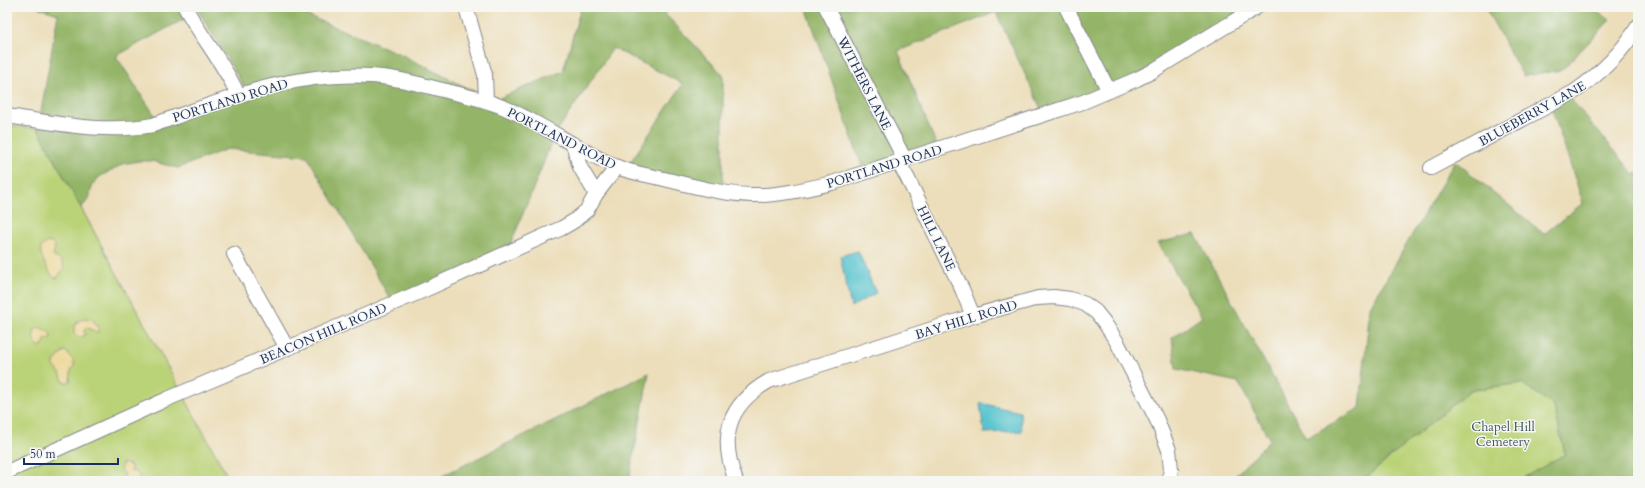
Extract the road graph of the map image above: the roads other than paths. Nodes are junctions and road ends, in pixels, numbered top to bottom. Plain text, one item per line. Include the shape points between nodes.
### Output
1 (185, 7) edge
2 (466, 7) edge
3 (826, 7) edge
4 (1066, 7) edge
5 (1257, 7) edge
6 (1638, 26) edge
7 (1109, 91) junction
8 (238, 95) junction
9 (486, 101) junction
10 (7, 116) edge
11 (572, 144) junction
12 (901, 161) junction
13 (617, 167) junction
14 (1431, 168) dead end
15 (596, 194) junction
16 (234, 254) dead end
17 (973, 316) junction
18 (287, 348) junction
19 (7, 472) edge
20 (736, 481) edge
21 (1169, 481) edge

1 - 8 street via 224,67
2 - 9 street via 485,76
3 - 12 street, WITHERS LANE
4 - 7 street
5 - 7 street, PORTLAND ROAD via 1151,72
6 - 14 street, BLUEBERRY LANE via 1615,57 1586,84
7 - 12 street, PORTLAND ROAD
8 - 9 street, PORTLAND ROAD via 314,76 351,75 401,79
8 - 10 street, PORTLAND ROAD via 153,125 116,130 66,126
9 - 11 street, PORTLAND ROAD via 552,131
11 - 13 street, PORTLAND ROAD
11 - 15 street via 580,167
12 - 13 street, PORTLAND ROAD via 798,191 752,195 707,190
12 - 17 street, HILL LANE
13 - 15 street, BEACON HILL ROAD
15 - 18 street, BEACON HILL ROAD via 580,217 562,228
16 - 18 street
17 - 20 street, BAY HILL ROAD via 785,375 754,390 738,408 729,428 727,441
17 - 21 street, BAY HILL ROAD via 1038,298 1070,299 1090,308 1104,322 1117,342 1157,420 1170,457
18 - 19 street, BEACON HILL ROAD

